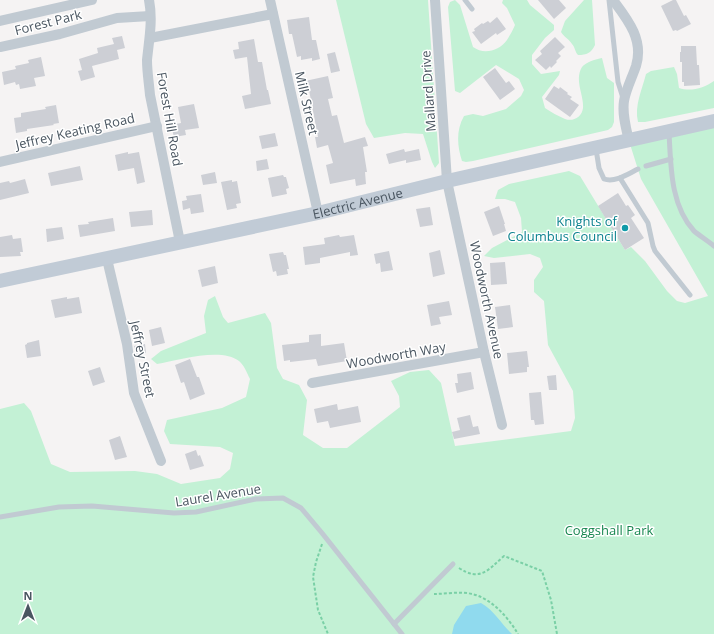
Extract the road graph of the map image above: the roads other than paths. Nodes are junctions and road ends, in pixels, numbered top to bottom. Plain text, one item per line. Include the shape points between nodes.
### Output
1 (92, 0) edge
2 (149, 0) edge
3 (270, 0) edge
4 (435, 0) edge
5 (465, 0) edge
6 (609, 0) edge
7 (613, 0) edge
8 (472, 9) dead end
9 (273, 14) junction
10 (150, 16) junction
11 (0, 21) edge
12 (150, 38) junction
13 (0, 47) edge
14 (624, 101) junction
15 (714, 121) edge
16 (157, 126) junction
17 (669, 132) junction
18 (629, 141) junction
19 (595, 148) junction
20 (671, 159) junction
21 (0, 162) edge
22 (646, 166) dead end
23 (638, 169) dead end
24 (620, 178) junction
25 (448, 181) junction
26 (318, 212) junction
27 (180, 242) junction
28 (714, 246) edge
29 (107, 259) junction
30 (0, 281) edge
31 (690, 294) dead end
32 (484, 352) junction
33 (312, 383) dead end
34 (502, 425) dead end
35 (161, 461) dead end
36 (0, 517) edge
37 (453, 564) road end
38 (394, 624) junction
39 (402, 634) edge

1 - 11 street, Forest Park
2 - 10 street, Forest Hill Road
3 - 9 street, Milk Street
4 - 25 street, Mallard Drive
5 - 8 lane
6 - 14 lane via 618,82
7 - 14 street via 631,24 636,40 637,63
9 - 12 street
9 - 26 street, Milk Street
10 - 12 street, Forest Hill Road
10 - 13 street, Forest Park via 117,18
12 - 16 street, Forest Hill Road via 148,75
14 - 18 street
15 - 17 main road, Electric Avenue
16 - 21 street, Jeffrey Keating Road
16 - 27 street, Forest Hill Road
17 - 18 main road, Electric Avenue
17 - 20 lane
18 - 19 main road, Electric Avenue
19 - 24 lane via 604,179
19 - 25 main road, Electric Avenue
20 - 22 lane
20 - 28 lane via 673,186 681,212 694,231
23 - 24 lane
24 - 31 lane via 648,223 655,251
25 - 26 main road, Electric Avenue
25 - 32 street, Woodworth Avenue
26 - 27 main road, Electric Avenue
27 - 29 main road, Electric Avenue
29 - 30 main road, Electric Avenue
29 - 35 street, Jeffrey Street via 127,344 134,393
32 - 33 street, Woodworth Way
32 - 34 street, Woodworth Avenue
36 - 38 lane, Laurel Avenue via 79,506 174,513 196,512 256,499 284,498 301,508
37 - 38 lane
38 - 39 lane, Laurel Avenue

